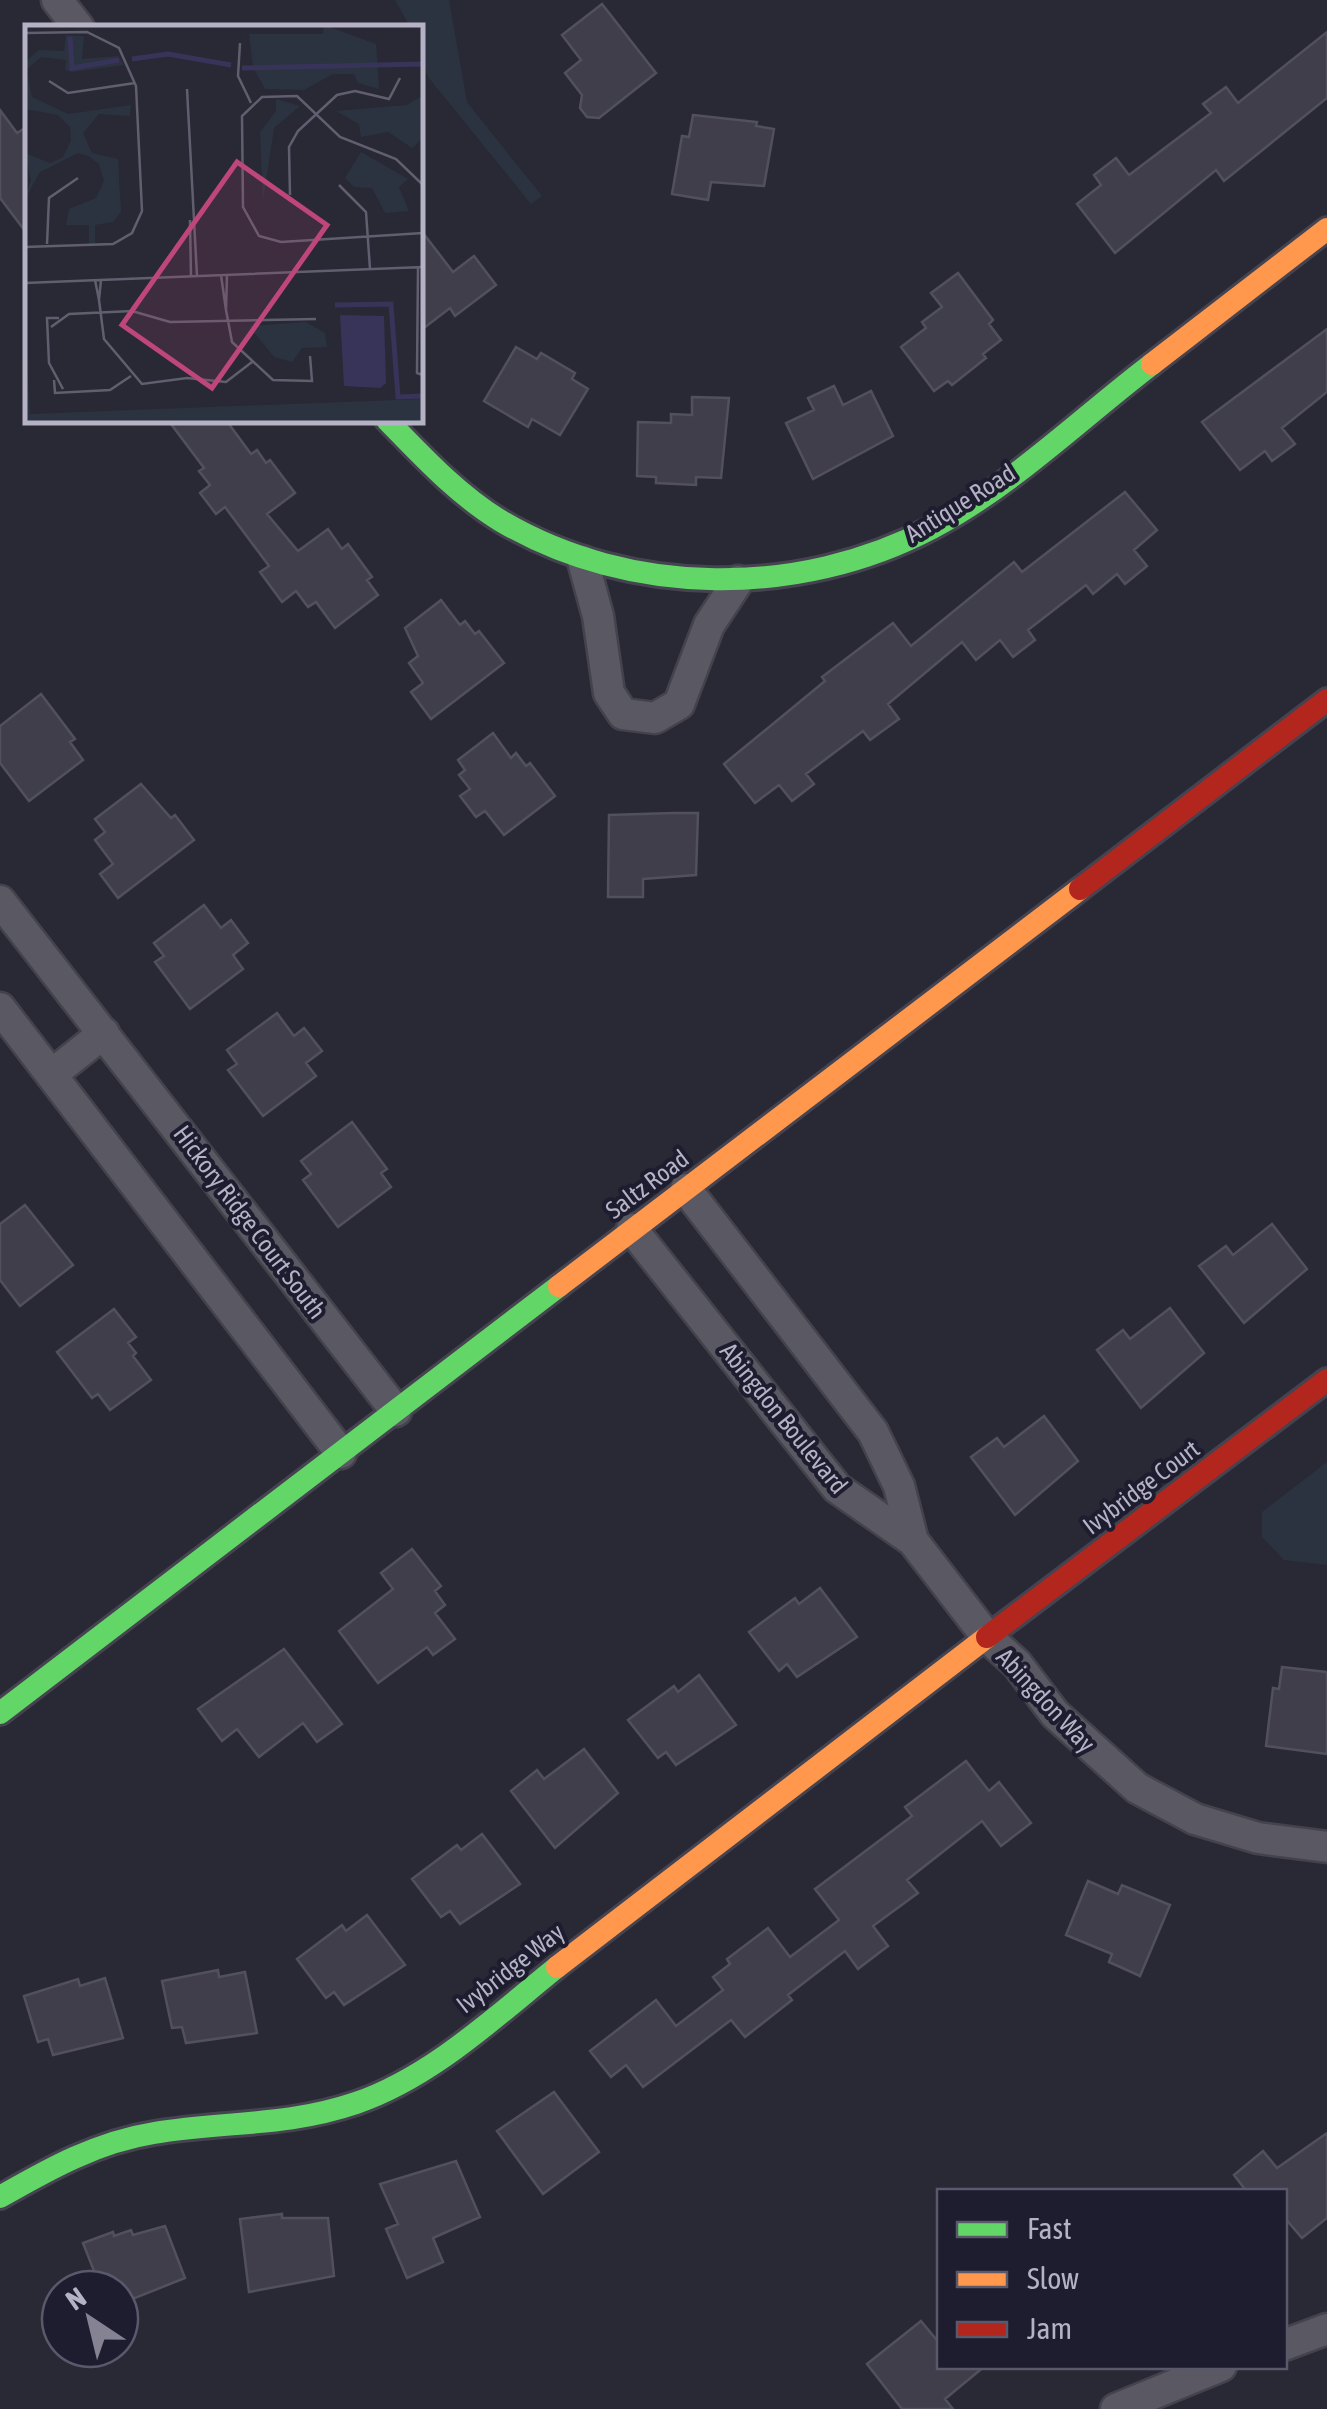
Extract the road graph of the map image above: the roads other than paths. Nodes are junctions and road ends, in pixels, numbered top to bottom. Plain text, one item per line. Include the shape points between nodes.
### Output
1 (57, 0) edge
2 (77, 25) edge
3 (1327, 229) edge
4 (389, 422) edge
5 (582, 561) junction
6 (738, 581) junction
7 (1327, 700) edge
8 (0, 901) edge
9 (0, 1008) edge
10 (104, 1033) junction
11 (51, 1075) junction
12 (686, 1189) junction
13 (632, 1230) junction
14 (1327, 1380) edge
15 (396, 1411) junction
16 (341, 1453) junction
17 (912, 1540) junction
18 (987, 1637) junction
19 (0, 1712) edge
20 (1327, 1847) edge
21 (0, 2197) edge
22 (1327, 2328) edge
23 (1287, 2344) edge
24 (1214, 2369) edge
25 (1116, 2409) edge

1 - 2 street
3 - 6 street, Antique Road via 989,490 918,536 830,567
4 - 5 street, Antique Road via 445,479 501,521
5 - 6 street, Antique Road via 646,575
5 - 6 street via 609,693 624,714 655,718 679,704 709,625
7 - 12 street, Saltz Road
8 - 10 street, Hickory Ridge Court South
9 - 11 street
10 - 11 street
10 - 15 street, Hickory Ridge Court South
11 - 16 street
12 - 13 street, Saltz Road
12 - 17 street via 873,1432 899,1486
13 - 15 street, Saltz Road
13 - 17 street, Abingdon Boulevard via 838,1488
14 - 18 street, Ivybridge Court
15 - 16 street, Saltz Road
16 - 19 street, Saltz Road
17 - 18 street, Abingdon Way
18 - 20 street, Abingdon Way via 1056,1714 1137,1788 1195,1819 1258,1838
18 - 21 street, Ivybridge Way via 446,2054 360,2102 285,2123 153,2133 65,2160
22 - 23 street
24 - 25 street

